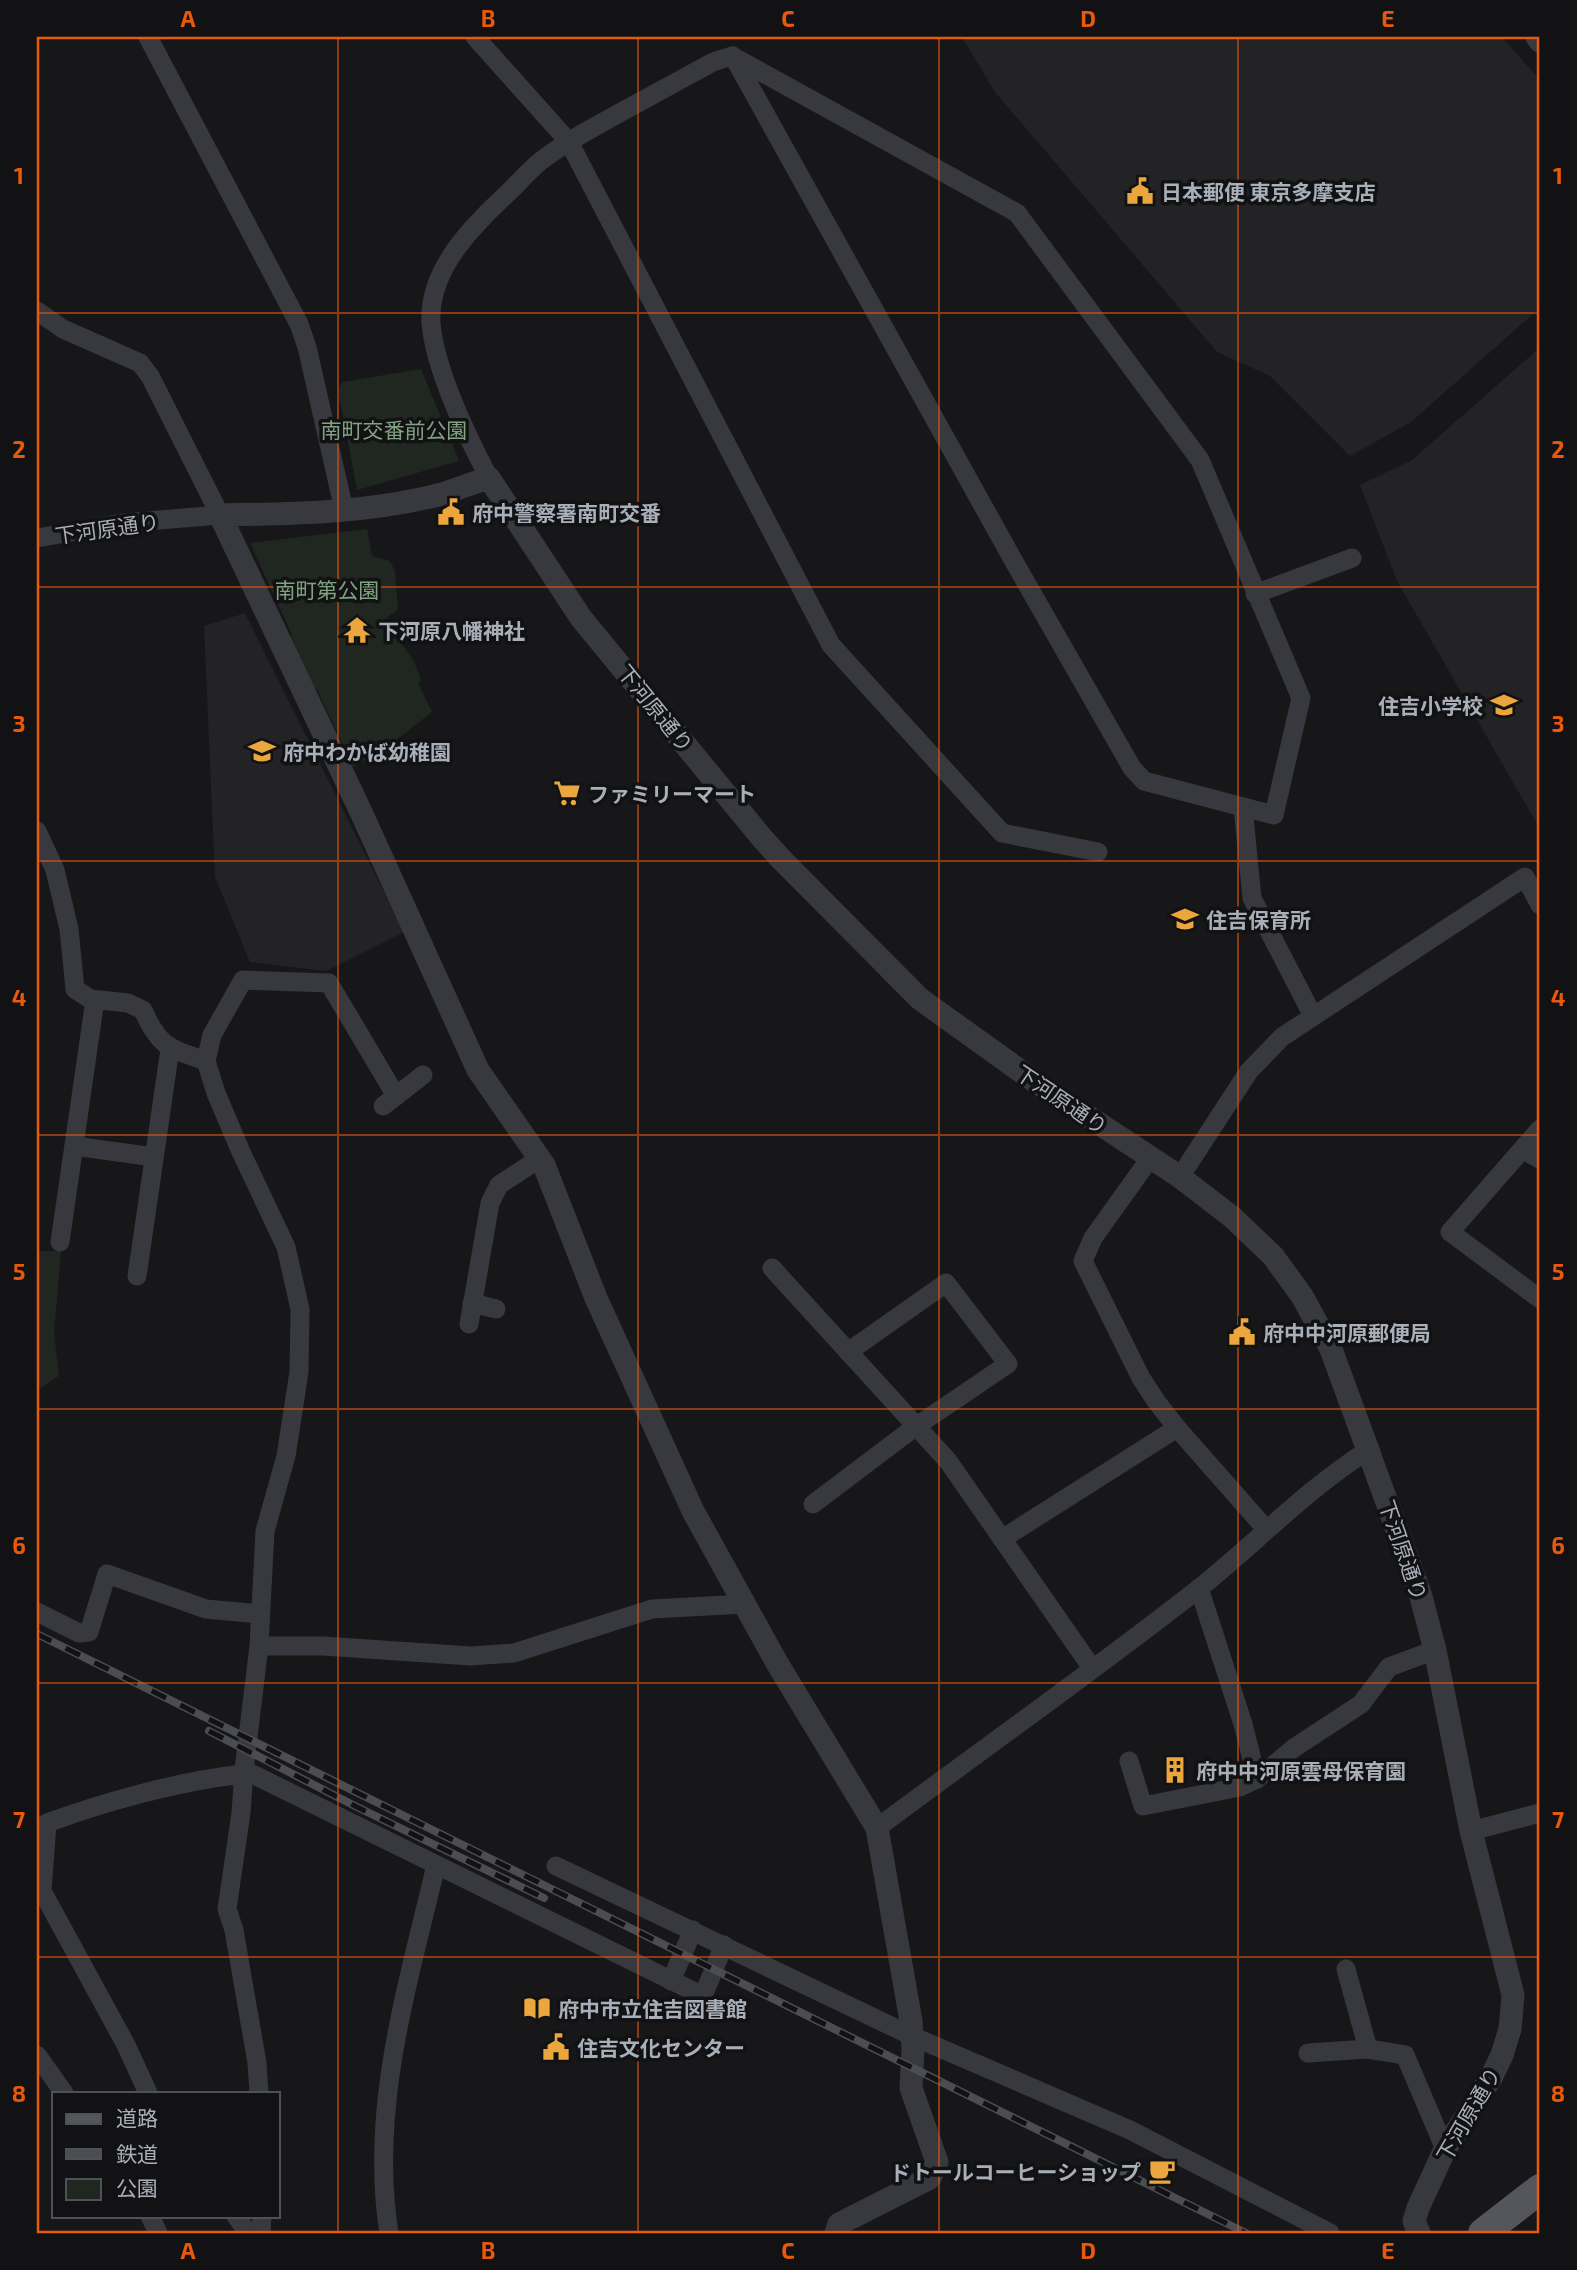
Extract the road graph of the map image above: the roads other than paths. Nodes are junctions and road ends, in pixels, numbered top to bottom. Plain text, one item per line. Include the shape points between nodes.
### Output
1 (148, 37) edge
2 (475, 37) edge
3 (732, 55) junction
4 (569, 142) junction
5 (37, 312) edge
6 (489, 478) junction
7 (344, 510) junction
8 (220, 515) junction
9 (37, 538) edge
10 (1352, 558) dead end
11 (1255, 594) junction
12 (1243, 807) junction
13 (37, 831) edge
14 (1098, 852) dead end
15 (1540, 905) edge
16 (95, 1000) junction
17 (1314, 1016) junction
18 (170, 1049) junction
19 (206, 1061) junction
20 (423, 1075) dead end
21 (1540, 1129) edge
22 (74, 1146) junction
23 (1531, 1155) edge
24 (154, 1157) junction
25 (1151, 1157) junction
26 (539, 1159) junction
27 (1180, 1177) junction
28 (60, 1242) dead end
29 (772, 1268) dead end
30 (136, 1276) dead end
31 (1538, 1293) edge
32 (472, 1303) junction
33 (496, 1309) dead end
34 (469, 1324) dead end
35 (848, 1352) junction
36 (915, 1427) junction
37 (1177, 1428) junction
38 (1370, 1449) junction
39 (813, 1504) dead end
40 (1266, 1529) junction
41 (1002, 1539) junction
42 (1199, 1588) junction
43 (745, 1604) junction
44 (37, 1612) edge
45 (260, 1614) junction
46 (259, 1646) junction
47 (1435, 1650) junction
48 (1093, 1668) junction
49 (1129, 1761) dead end
50 (244, 1772) junction
51 (1257, 1779) junction
52 (1540, 1813) edge
53 (877, 1828) junction
54 (1471, 1831) junction
55 (436, 1865) junction
56 (556, 1866) dead end
57 (693, 1930) junction
58 (724, 1945) junction
59 (1346, 1969) dead end
60 (671, 1981) junction
61 (912, 2036) junction
62 (1368, 2049) junction
63 (1308, 2053) dead end
64 (38, 2058) edge
65 (63, 2092) edge
66 (148, 2092) edge
67 (259, 2092) edge
68 (1445, 2149) junction
69 (1540, 2189) edge
70 (237, 2218) edge
71 (248, 2233) edge
72 (389, 2233) edge
73 (836, 2233) edge
74 (1331, 2233) edge
75 (1419, 2233) edge
76 (1483, 2233) edge

1 - 7 street via 299,324
2 - 4 street
3 - 4 street
3 - 11 street via 1017,213 1200,460
3 - 12 street via 1132,768 1144,781
4 - 6 street via 545,157 459,244 445,266 432,305 441,366
4 - 14 street via 831,645 1002,833
5 - 8 street via 63,329 140,363
6 - 7 street, 下河原通り via 441,494
6 - 25 street, 下河原通り via 581,618 781,859 920,999
7 - 8 street, 下河原通り
8 - 9 street, 下河原通り via 122,523
8 - 26 street via 478,1070
10 - 11 street
11 - 12 street via 1301,698 1275,815
12 - 17 street via 1252,898
13 - 16 street via 55,870 69,929 75,989
15 - 17 street via 1525,877
16 - 18 street via 128,1003 143,1010 152,1030
16 - 22 street
17 - 27 street via 1282,1037 1249,1071
18 - 19 street
18 - 24 street
19 - 20 street via 212,1035 243,980 329,983 390,1101
19 - 45 street via 241,1152 286,1247 300,1309 299,1373 286,1456 265,1531
21 - 23 street
22 - 24 street
22 - 28 street
23 - 31 street via 1450,1232
24 - 30 street
25 - 27 street, 下河原通り
25 - 37 street via 1093,1238 1083,1261 1141,1378
26 - 32 street via 499,1185 490,1203
26 - 43 street via 693,1511
27 - 38 street, 下河原通り via 1273,1256 1302,1296 1331,1349
29 - 35 street
32 - 33 street
32 - 34 street
35 - 36 street
35 - 36 street via 946,1283 1008,1364
36 - 39 street
36 - 41 street via 948,1461
37 - 40 street
37 - 41 street
38 - 40 street
38 - 47 street, 下河原通り
40 - 42 street
41 - 48 street
42 - 48 street
42 - 51 street
43 - 46 street via 652,1609 514,1653 471,1656
43 - 53 street
44 - 45 street via 79,1633 89,1632 107,1574 205,1609
45 - 46 street
46 - 50 street
47 - 51 street via 1389,1667 1361,1704 1294,1748
47 - 54 street, 下河原通り
48 - 53 street
49 - 51 street via 1143,1806 1240,1787
50 - 55 street
50 - 66 street via 47,1823 42,1891
50 - 67 street via 227,1909 253,2036
52 - 54 street
53 - 61 street
54 - 68 street, 下河原通り via 1513,1995 1513,2012 1492,2076
55 - 60 street
55 - 72 street via 392,2050 382,2146
56 - 57 street
57 - 58 street
57 - 60 street
58 - 60 street via 703,1996
58 - 61 street
59 - 62 street
61 - 73 street via 911,2088 937,2162 930,2178 839,2224
61 - 74 street via 1130,2130
62 - 63 street
62 - 68 street via 1405,2055
64 - 65 street
68 - 75 street, 下河原通り via 1418,2208 1414,2221
69 - 76 main road
70 - 71 street

